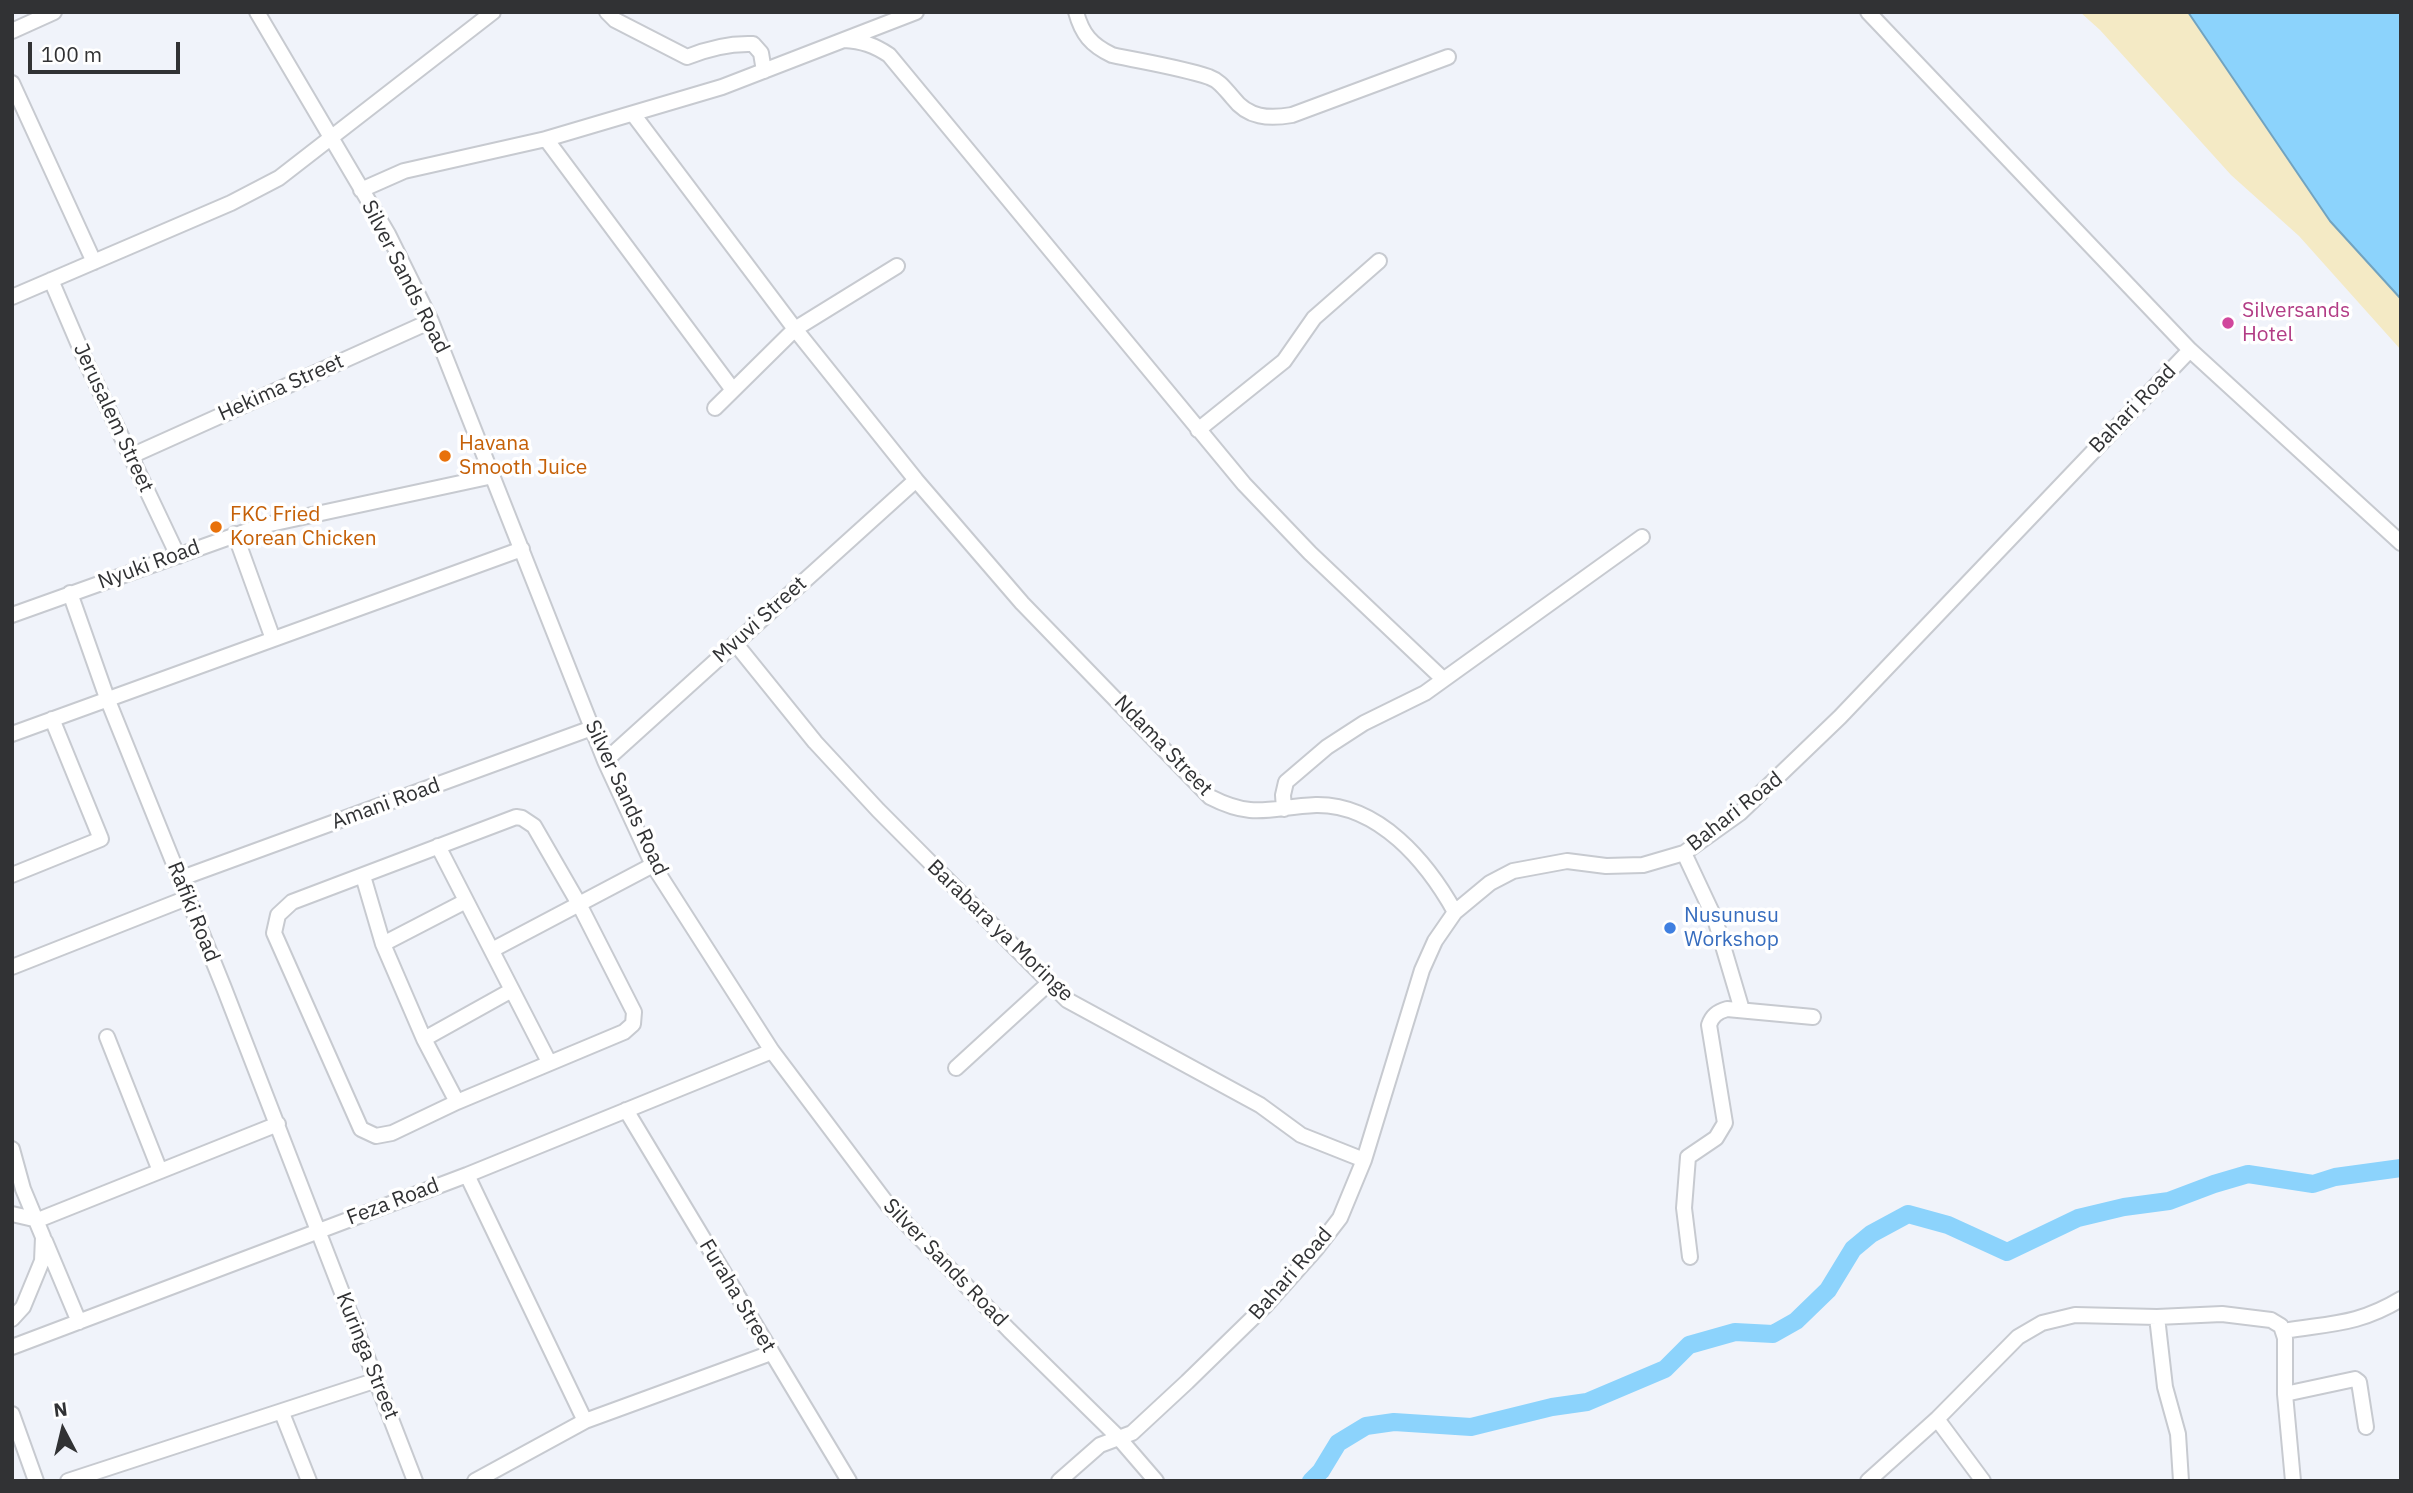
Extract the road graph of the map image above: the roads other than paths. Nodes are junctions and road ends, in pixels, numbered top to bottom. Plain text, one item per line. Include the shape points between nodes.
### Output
1 (54, 12) edge
2 (257, 12) edge
3 (493, 12) edge
4 (607, 12) edge
5 (916, 12) edge
6 (1076, 12) edge
7 (1868, 12) edge
8 (12, 31) edge
9 (844, 40) junction
10 (1448, 57) dead end
11 (764, 71) junction
12 (12, 83) edge
13 (633, 114) junction
14 (331, 137) junction
15 (546, 139) junction
16 (361, 190) junction
17 (1379, 261) dead end
18 (94, 262) junction
19 (897, 266) dead end
20 (51, 280) junction
21 (12, 297) edge
22 (431, 321) junction
23 (795, 329) junction
24 (2190, 350) junction
25 (733, 390) junction
26 (715, 408) dead end
27 (1198, 429) junction
28 (131, 456) junction
29 (493, 476) junction
30 (916, 480) junction
31 (235, 534) junction
32 (1642, 537) dead end
33 (2401, 543) edge
34 (522, 549) junction
35 (178, 555) junction
36 (70, 593) junction
37 (12, 615) edge
38 (274, 639) junction
39 (735, 643) junction
40 (1443, 679) junction
41 (107, 698) junction
42 (52, 719) junction
43 (592, 729) junction
44 (12, 734) edge
45 (605, 761) junction
46 (1284, 809) junction
47 (438, 846) junction
48 (1684, 853) junction
49 (653, 865) junction
50 (12, 875) edge
51 (363, 876) junction
52 (179, 879) junction
53 (187, 898) junction
54 (466, 901) junction
55 (579, 904) junction
56 (1455, 912) junction
57 (383, 944) junction
58 (492, 950) junction
59 (12, 967) edge
60 (1049, 983) junction
61 (512, 990) junction
62 (1742, 1010) junction
63 (1813, 1017) dead end
64 (107, 1037) dead end
65 (424, 1039) junction
66 (772, 1051) junction
67 (549, 1062) junction
68 (956, 1068) dead end
69 (457, 1102) junction
70 (626, 1110) junction
71 (278, 1125) junction
72 (12, 1149) edge
73 (1364, 1160) junction
74 (160, 1171) junction
75 (467, 1175) junction
76 (12, 1214) edge
77 (38, 1220) junction
78 (317, 1231) junction
79 (43, 1237) junction
80 (1690, 1257) dead end
81 (2401, 1299) edge
82 (2157, 1317) junction
83 (12, 1319) edge
84 (79, 1322) junction
85 (2284, 1331) junction
86 (12, 1348) edge
87 (771, 1353) junction
88 (377, 1380) junction
89 (2285, 1394) junction
90 (282, 1413) junction
91 (12, 1414) edge
92 (1937, 1419) junction
93 (585, 1421) junction
94 (2366, 1427) dead end
95 (1118, 1437) junction
96 (36, 1481) edge
97 (68, 1481) edge
98 (309, 1481) edge
99 (415, 1481) edge
100 (475, 1481) edge
101 (849, 1481) edge
102 (1059, 1481) edge
103 (1156, 1481) edge
104 (1868, 1481) edge
105 (1983, 1481) edge
106 (2181, 1481) edge
107 (2293, 1481) edge

1 - 8 street
2 - 14 street, Silver Sands Road
3 - 14 street
4 - 11 street via 687,57 704,49 753,44 761,53
5 - 9 street
6 - 10 street via 1080,28 1099,49 1208,77 1226,88 1240,106 1264,118 1292,115
7 - 24 street
9 - 11 street
9 - 27 street via 876,46 889,55
11 - 13 street
12 - 18 street
13 - 15 street
13 - 23 street, Ndama Street
14 - 16 street, Silver Sands Road
14 - 18 street via 255,191
15 - 16 street via 404,171
15 - 25 street
16 - 22 street, Silver Sands Road
17 - 27 street via 1314,318 1284,361
18 - 20 street
19 - 23 street
20 - 21 street
20 - 28 street, Jerusalem Street
22 - 28 street, Hekima Street
22 - 29 street, Silver Sands Road
23 - 25 street
23 - 30 street, Ndama Street
24 - 33 street
24 - 48 street, Bahari Road via 1807,751 1740,813
25 - 26 street
27 - 40 street via 1310,553
28 - 35 street, Jerusalem Street
29 - 31 street, Nyuki Road
29 - 34 street, Silver Sands Road
30 - 39 street, Mvuvi Street
30 - 46 street, Ndama Street via 1022,603 1210,797 1257,812
31 - 35 street, Nyuki Road
31 - 38 street
32 - 40 street
34 - 38 street
34 - 43 street, Silver Sands Road
35 - 36 street, Nyuki Road
36 - 37 street, Nyuki Road
36 - 41 street, Rafiki Road
38 - 41 street
39 - 45 street, Mvuvi Street
39 - 60 street, Barabara ya Moringe via 869,800
40 - 46 street via 1364,723 1295,772 1286,782
41 - 42 street
41 - 52 street, Rafiki Road
42 - 44 street
42 - 50 street via 101,839
43 - 45 street, Silver Sands Road
43 - 52 street, Amani Road
45 - 49 street, Silver Sands Road
46 - 56 street, Ndama Street via 1318,805 1352,810 1383,825 1434,879
47 - 51 street
47 - 54 street
47 - 55 street via 509,818 523,818 534,826
48 - 56 street, Bahari Road via 1643,865 1567,861 1513,871
48 - 62 street via 1715,919
49 - 55 street
49 - 66 street, Silver Sands Road
51 - 57 street
51 - 69 street via 292,902 278,915 274,933 361,1129 384,1136
52 - 53 street, Rafiki Road
53 - 59 street
53 - 71 street, Rafiki Road
54 - 57 street
54 - 58 street
55 - 58 street
55 - 67 street via 634,1018 624,1032
56 - 73 street, Bahari Road via 1422,970
57 - 65 street
58 - 61 street
60 - 68 street
60 - 73 street, Barabara ya Moringe via 1067,1000 1260,1105 1301,1135
61 - 65 street
61 - 67 street
62 - 63 street
62 - 80 street via 1721,1011 1709,1025 1726,1114 1716,1138 1688,1157 1684,1208
64 - 74 street
65 - 69 street
66 - 70 street, Feza Road
66 - 95 street, Silver Sands Road via 887,1205
67 - 69 street
70 - 75 street, Feza Road
70 - 87 street, Furaha Street
71 - 74 street
71 - 78 street, Rafiki Road
72 - 77 street
73 - 95 street, Bahari Road via 1339,1218 1316,1249 1187,1382 1132,1433
74 - 77 street
75 - 78 street, Feza Road
75 - 93 street
76 - 77 street
77 - 79 street
78 - 84 street, Feza Road
78 - 88 street, Kuringa Street
79 - 83 street via 42,1261 23,1307
79 - 84 street
81 - 85 street via 2378,1313 2346,1323
82 - 85 street via 2222,1314 2271,1320
82 - 92 street via 2075,1315 2042,1323 2018,1337
82 - 106 street via 2165,1387 2178,1433
84 - 86 street, Feza Road
85 - 89 street
87 - 93 street
87 - 101 street, Furaha Street
88 - 90 street
88 - 99 street, Kuringa Street
89 - 94 street via 2355,1379
89 - 107 street
90 - 97 street
90 - 98 street
91 - 96 street
92 - 104 street
92 - 105 street
93 - 100 street
95 - 102 street, Bahari Road via 1100,1445
95 - 103 street, Silver Sands Road

